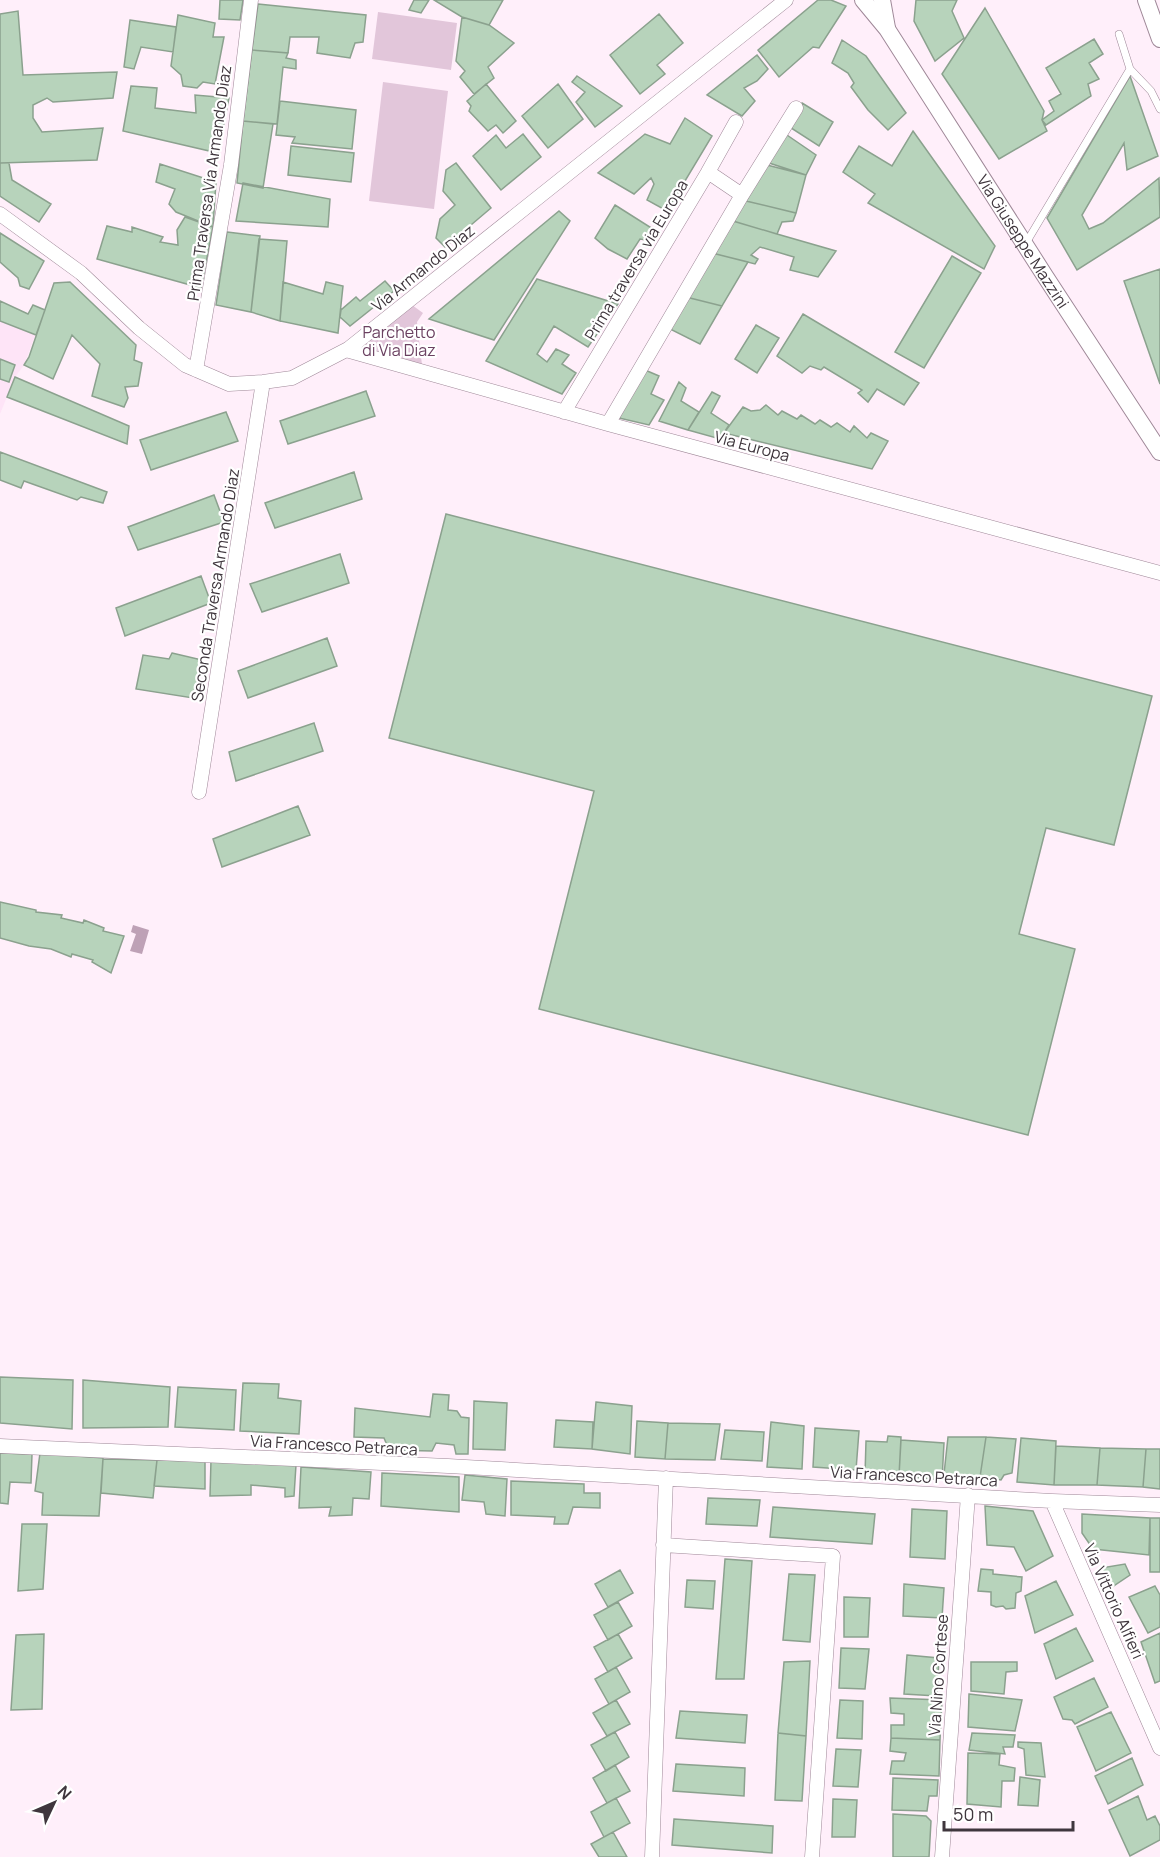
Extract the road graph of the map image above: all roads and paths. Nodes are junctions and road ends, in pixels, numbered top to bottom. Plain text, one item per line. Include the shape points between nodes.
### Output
1 (251, 0) edge
2 (786, 0) edge
3 (856, 0) edge
4 (1146, 0) edge
5 (872, 3) edge
6 (1119, 34) dead end
7 (1160, 39) edge
8 (1130, 69) junction
9 (796, 108) dead end
10 (1160, 109) edge
11 (736, 122) dead end
12 (708, 172) junction
13 (742, 195) junction
14 (0, 214) edge
15 (1025, 245) junction
16 (347, 350) junction
17 (196, 370) junction
18 (263, 382) junction
19 (564, 412) junction
20 (608, 424) junction
21 (1160, 452) edge
22 (1156, 574) edge
23 (199, 792) dead end
24 (0, 1446) edge
25 (666, 1478) junction
26 (968, 1496) junction
27 (1052, 1501) junction
28 (1160, 1505) edge
29 (663, 1545) junction
30 (1160, 1748) edge
31 (652, 1857) edge
32 (812, 1857) edge
33 (942, 1857) edge

1 - 17 street, Prima Traversa Via Armando Diaz via 231,165
2 - 16 street, Via Armando Diaz
3 - 5 street, Via Giuseppe Mazzini
4 - 7 street
5 - 15 street, Via Giuseppe Mazzini
6 - 8 lane
8 - 10 lane via 1151,91
8 - 15 lane
9 - 13 street
11 - 12 street
12 - 13 street, Prima traversa via Europa
12 - 19 street, Prima traversa via Europa
13 - 20 street
14 - 17 street, Via Armando Diaz via 81,273 139,328 184,365
15 - 21 street, Via Giuseppe Mazzini
16 - 18 street, Via Armando Diaz via 292,378
16 - 19 street, Via Europa
17 - 18 street, Via Armando Diaz via 229,384
18 - 23 street, Seconda Traversa Armando Diaz
19 - 20 street, Via Europa
20 - 22 street, Via Europa
24 - 25 street, Via Francesco Petrarca
25 - 26 street, Via Francesco Petrarca
25 - 29 street
26 - 27 street, Via Francesco Petrarca
26 - 33 street, Via Nino Cortese
27 - 28 street, Via Francesco Petrarca
27 - 30 street, Via Vittorio Alfieri
29 - 31 street
29 - 32 street via 833,1556

